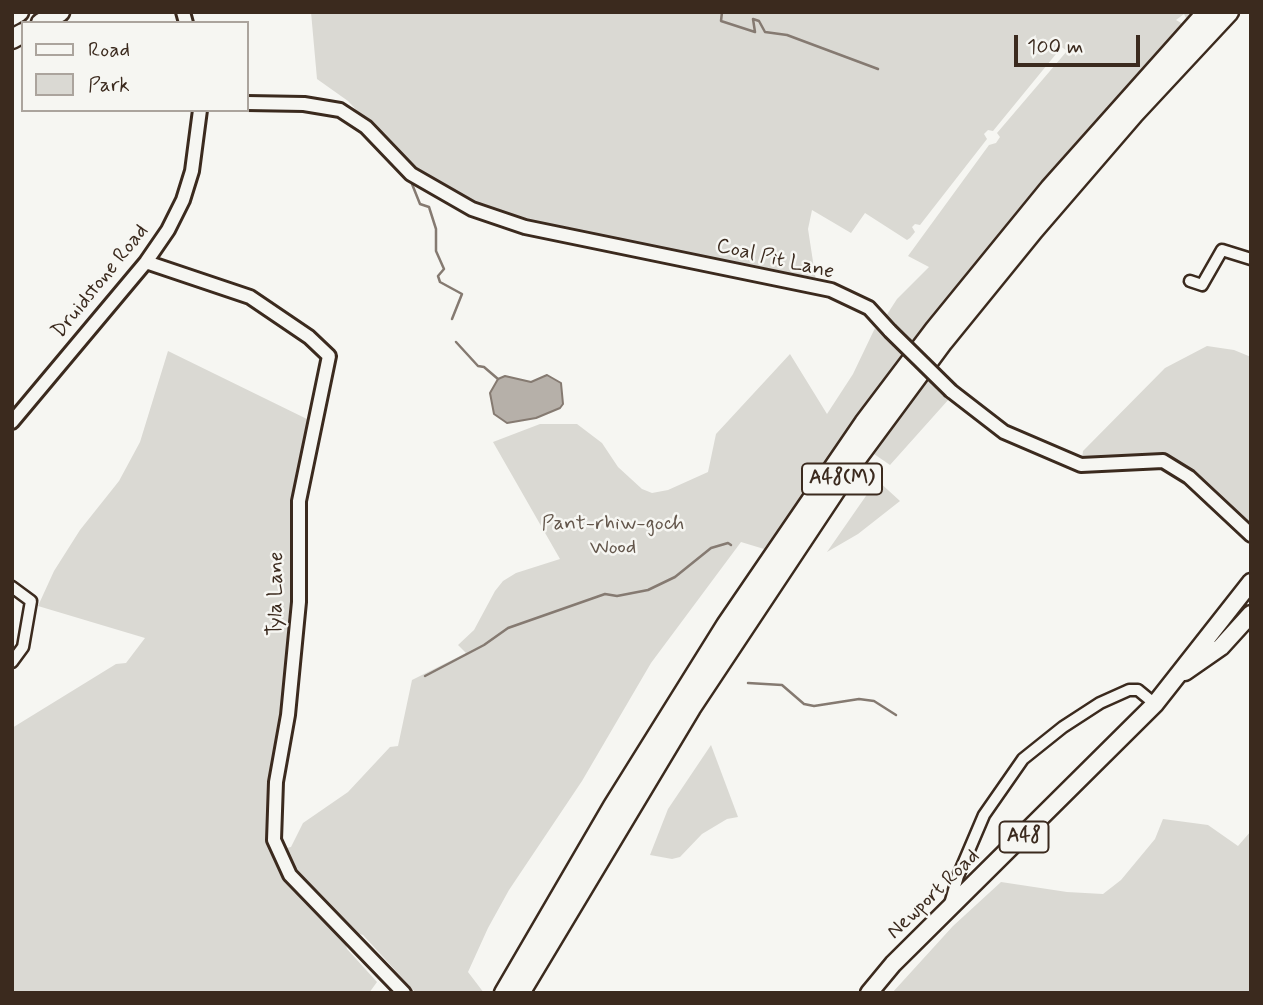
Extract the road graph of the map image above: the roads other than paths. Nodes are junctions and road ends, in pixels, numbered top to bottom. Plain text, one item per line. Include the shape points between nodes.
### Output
1 (19, 12) edge
2 (60, 12) edge
3 (1207, 12) edge
4 (1228, 12) edge
5 (12, 16) edge
6 (44, 21) edge
7 (248, 103) edge
8 (200, 112) edge
9 (1251, 260) edge
10 (146, 262) junction
11 (1190, 281) dead end
12 (12, 422) edge
13 (1251, 535) edge
14 (1251, 582) edge
15 (12, 587) edge
16 (1245, 603) edge
17 (1251, 614) edge
18 (12, 662) edge
19 (1176, 678) junction
20 (1155, 704) junction
21 (950, 908) junction
22 (404, 993) edge
23 (503, 993) edge
24 (520, 993) edge
25 (869, 993) edge

1 - 5 highway
2 - 6 highway
3 - 23 highway, A48(M) via 1050,188 864,423 699,669
4 - 24 highway, A48(M) via 1034,230 855,461 691,708
7 - 13 street, Coal Pit Lane, bridge via 340,110 366,127 411,174 472,209 525,227 831,290 869,308 951,391 1004,432 1081,465 1163,461 1189,477
8 - 10 street, Druidstone Road via 183,200
9 - 11 street via 1222,250 1202,285
10 - 12 street, Druidstone Road
10 - 22 street, Tyla Lane via 250,297 329,356 299,500 299,602 276,782 274,840 290,875
14 - 16 main road, Newport Road / A48
15 - 18 street via 31,601 23,647
16 - 19 main road, Newport Road / A48
17 - 19 main road, Newport Road / A48 via 1221,647
19 - 20 main road, Newport Road / A48
20 - 21 main road, Newport Road / A48
20 - 21 street via 1138,690 1129,690 1063,727 1023,759 984,815
21 - 25 main road, Newport Road / A48

